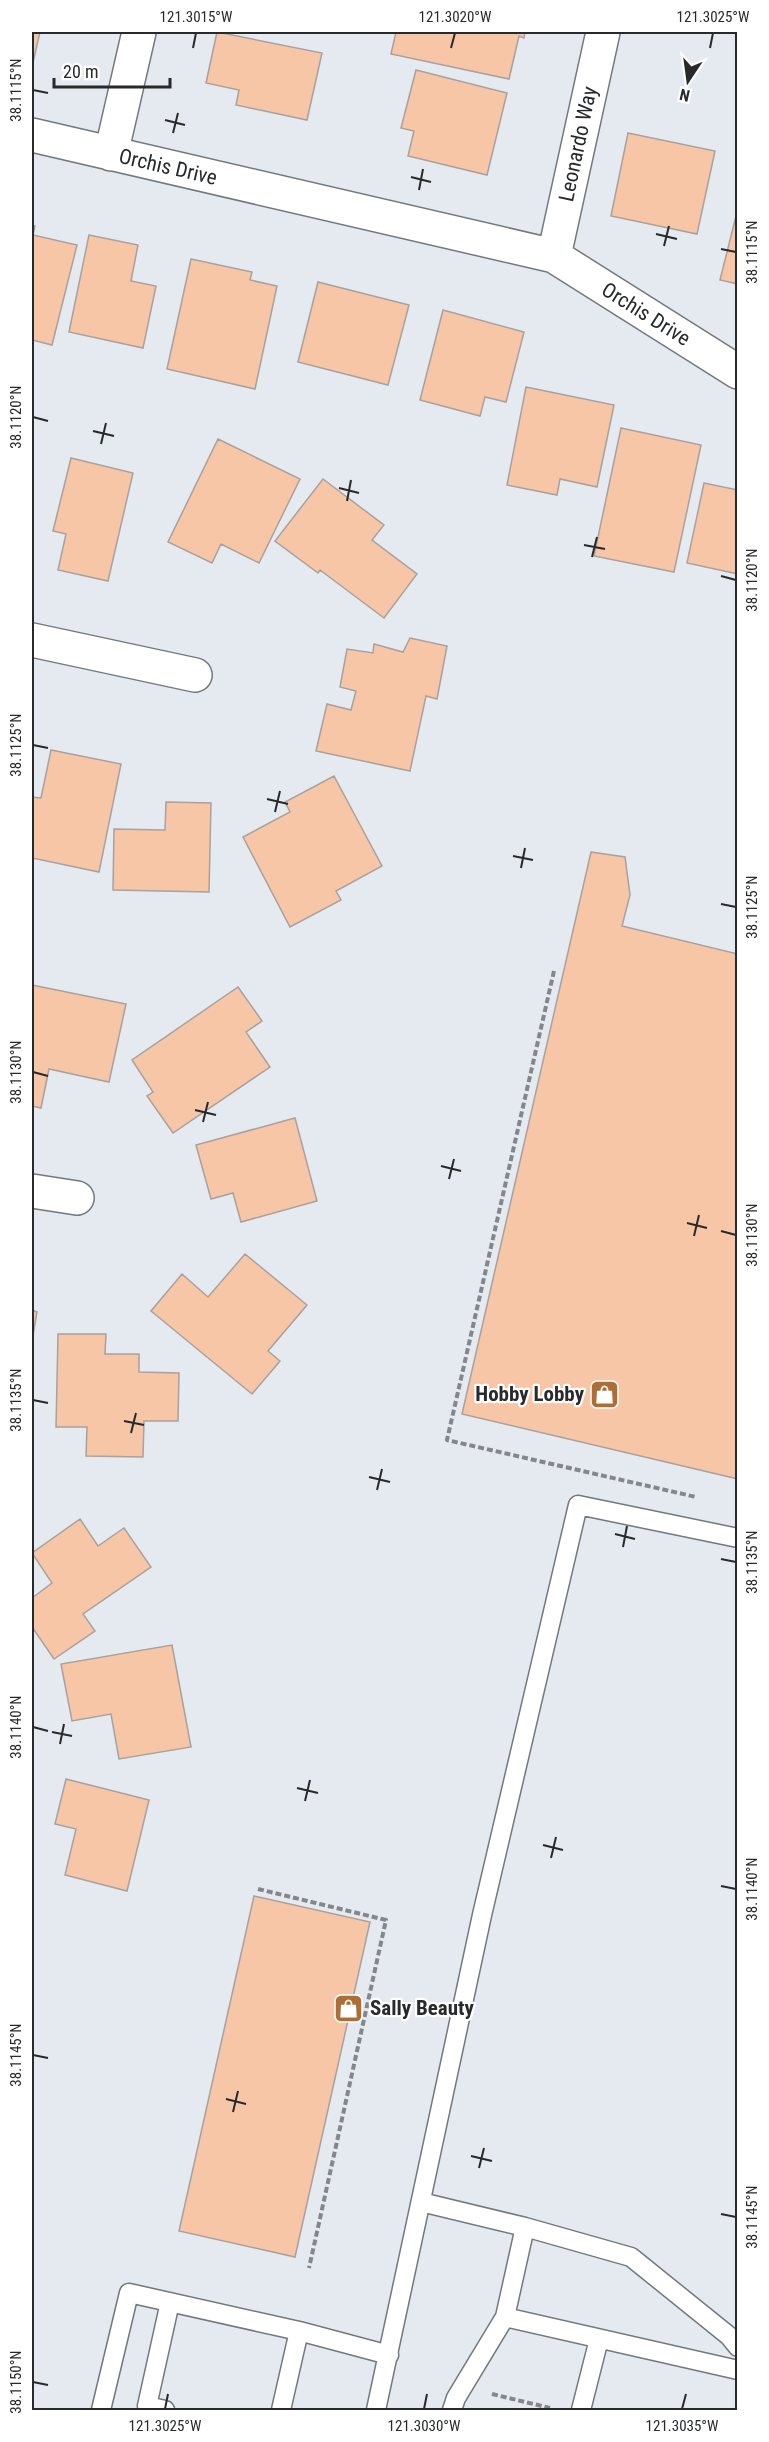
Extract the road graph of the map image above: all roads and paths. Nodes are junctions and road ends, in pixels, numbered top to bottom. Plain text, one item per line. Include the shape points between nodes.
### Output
1 (139, 32) edge
2 (603, 32) edge
3 (32, 135) edge
4 (111, 154) junction
5 (554, 256) junction
6 (738, 372) edge
7 (32, 640) edge
8 (195, 675) dead end
9 (554, 971) dead end
10 (32, 1191) edge
11 (77, 1198) dead end
12 (703, 1498) dead end
13 (738, 1538) edge
14 (258, 1889) dead end
15 (421, 2202) junction
16 (525, 2227) junction
17 (309, 2268) dead end
18 (170, 2302) junction
19 (505, 2317) junction
20 (299, 2331) junction
21 (599, 2338) junction
22 (738, 2347) edge
23 (389, 2355) junction
24 (738, 2370) edge
25 (487, 2392) dead end
26 (550, 2408) dead end
27 (101, 2410) edge
28 (165, 2410) edge
29 (281, 2410) edge
30 (376, 2410) edge
31 (452, 2410) edge
32 (581, 2410) edge

1 - 4 street
2 - 5 street, Leonardo Way
3 - 4 street, Orchis Drive
4 - 5 street, Orchis Drive
5 - 6 street, Orchis Drive
7 - 8 street
9 - 12 path via 447,1440
10 - 11 street
13 - 15 lane via 578,1505 482,1915
14 - 17 path via 386,1920
15 - 16 lane
15 - 23 lane
16 - 19 lane
16 - 22 lane via 632,2257
18 - 20 lane
18 - 27 lane via 129,2293
18 - 28 lane via 147,2406
19 - 21 lane
19 - 31 lane
20 - 23 lane
20 - 29 lane
21 - 24 lane
21 - 32 lane
23 - 30 lane
25 - 26 path

